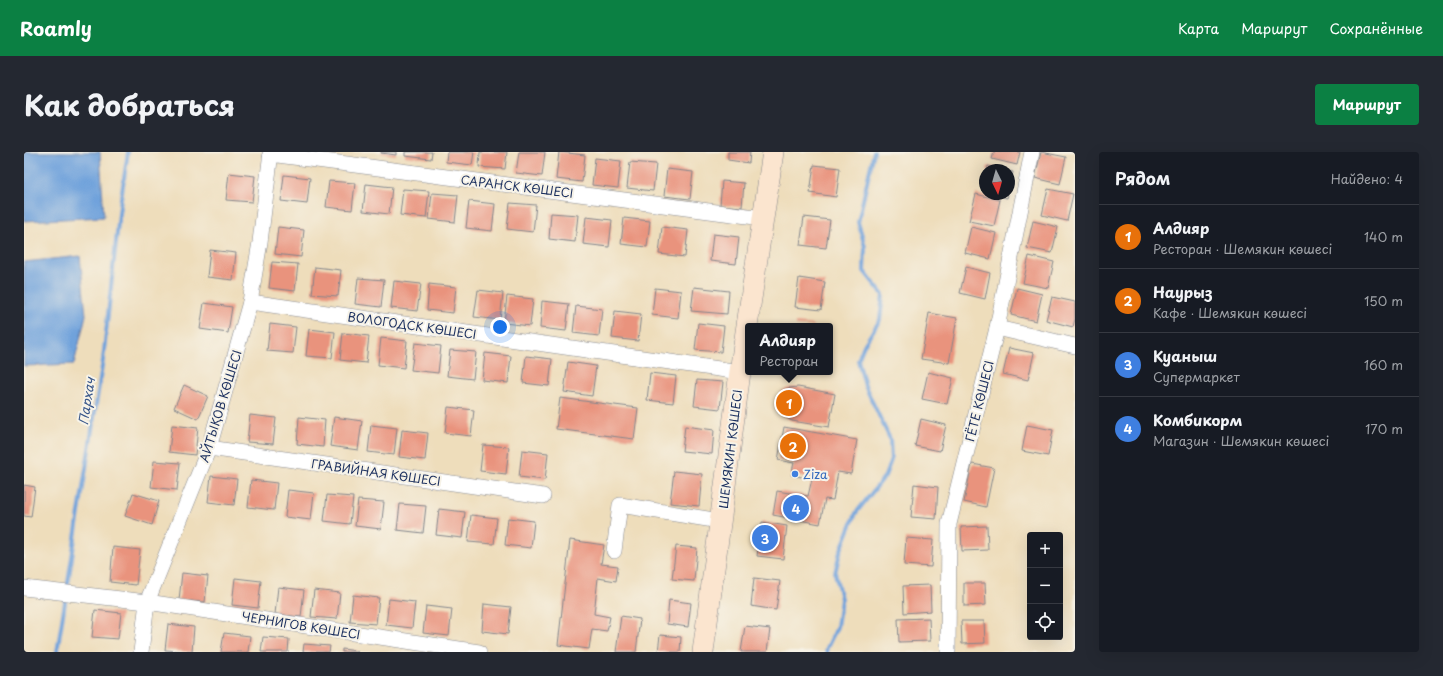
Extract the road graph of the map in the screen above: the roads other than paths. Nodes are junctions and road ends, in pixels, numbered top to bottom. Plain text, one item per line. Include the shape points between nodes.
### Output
1 (773, 152) edge
2 (1032, 152) edge
3 (270, 153) edge
4 (763, 218) junction
5 (250, 302) junction
6 (747, 323) edge
7 (997, 328) junction
8 (745, 339) edge
9 (1075, 346) edge
10 (740, 372) junction
11 (209, 448) junction
12 (543, 496) dead end
13 (720, 521) junction
14 (614, 551) dead end
15 (24, 588) edge
16 (147, 602) junction
17 (141, 652) edge
18 (479, 652) edge
19 (703, 652) edge
20 (948, 652) edge

1 - 4 main road, ШЕМЯКИН КӨШЕСІ
2 - 7 street, ГЁТЕ КӨШЕСІ
3 - 4 street, САРАНСК КӨШЕСІ
3 - 5 street, АЙТЫҚОВ КӨШЕСІ
4 - 6 main road, ШЕМЯКИН КӨШЕСІ
5 - 10 street, ВОЛОГОДСК КӨШЕСІ
5 - 11 street, АЙТЫҚОВ КӨШЕСІ
7 - 9 street
7 - 20 street, ГЁТЕ КӨШЕСІ via 949,524
8 - 10 main road, ШЕМЯКИН КӨШЕСІ
10 - 13 main road, ШЕМЯКИН КӨШЕСІ
11 - 12 street, ГРАВИЙНАЯ КӨШЕСІ
11 - 16 street, АЙТЫҚОВ КӨШЕСІ
13 - 14 street via 620,505
13 - 19 main road, ШЕМЯКИН КӨШЕСІ
15 - 16 street, ЧЕРНИГОВ КӨШЕСІ
16 - 17 street, АЙТЫҚОВ КӨШЕСІ
16 - 18 street, ЧЕРНИГОВ КӨШЕСІ

